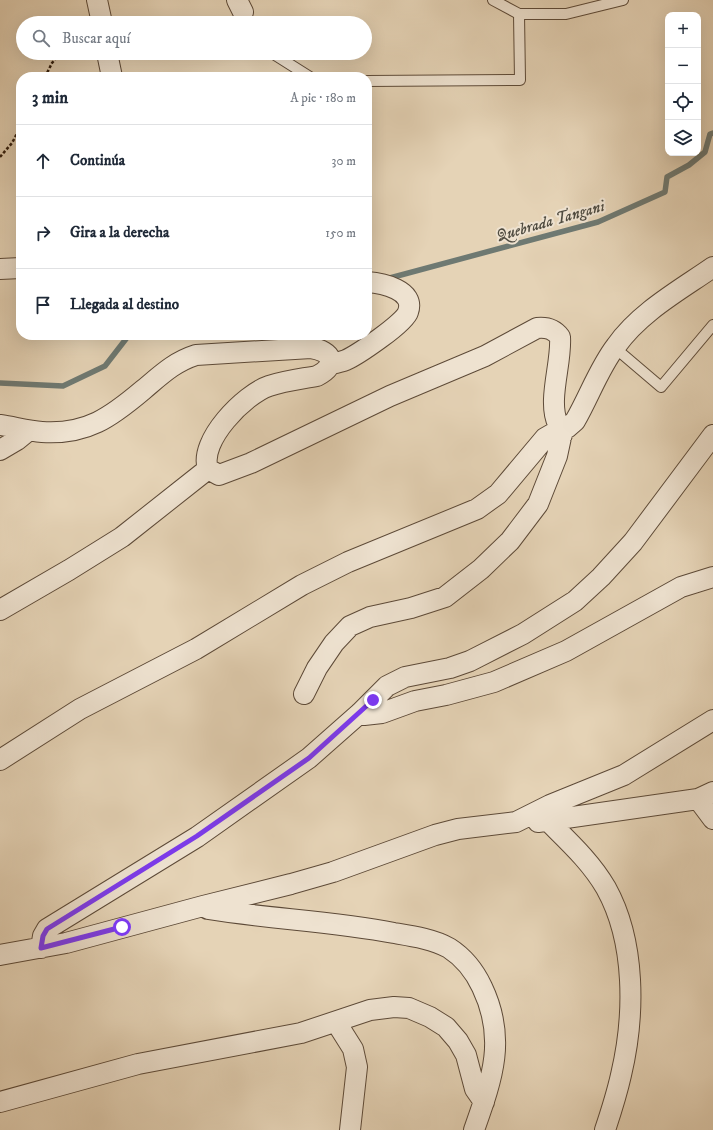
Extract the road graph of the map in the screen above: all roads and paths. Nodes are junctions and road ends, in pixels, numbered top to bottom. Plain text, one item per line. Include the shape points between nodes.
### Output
1 (97, 0) edge
2 (493, 0) edge
3 (623, 0) edge
4 (519, 14) junction
5 (100, 16) edge
6 (54, 60) edge
7 (109, 60) edge
8 (283, 60) edge
9 (48, 72) edge
10 (111, 72) edge
11 (302, 72) edge
12 (372, 81) edge
13 (16, 136) edge
14 (0, 157) edge
15 (713, 266) edge
16 (16, 268) edge
17 (0, 269) edge
18 (372, 283) edge
19 (713, 325) edge
20 (614, 347) junction
21 (331, 364) junction
22 (0, 425) edge
23 (28, 431) junction
24 (562, 432) junction
25 (713, 435) edge
26 (0, 450) edge
27 (208, 468) junction
28 (713, 577) edge
29 (0, 610) edge
30 (304, 694) dead end
31 (360, 713) junction
32 (713, 720) edge
33 (0, 760) edge
34 (706, 795) edge
35 (713, 819) edge
36 (548, 821) junction
37 (516, 822) junction
38 (203, 906) junction
39 (41, 948) junction
40 (0, 955) edge
41 (336, 1022) junction
42 (0, 1102) edge
43 (484, 1102) junction
44 (350, 1130) edge
45 (474, 1130) edge
46 (605, 1130) edge

1 - 5 street
2 - 4 lane
3 - 4 lane via 566,14
4 - 12 lane via 520,80
6 - 9 path
7 - 10 street
8 - 11 lane
13 - 14 path
15 - 20 street via 637,323
16 - 17 street
18 - 21 street via 383,284 403,294 409,305 408,313 401,322 361,351 346,360
19 - 20 lane via 661,388
20 - 24 street via 575,421
21 - 23 street via 331,359 326,353 311,348 196,355 182,359 123,407 100,422 76,430
21 - 27 street via 317,376 268,386 243,403 212,438 206,453 205,463
22 - 23 street
23 - 26 street
24 - 27 street via 554,414 561,353 560,338 548,328 537,328 485,356 390,396 234,470 219,475
24 - 30 street via 557,456 538,504 510,541 481,569 445,597 370,617 350,626 334,643 317,668
24 - 33 street via 545,438 498,494 477,509 348,562 302,585 196,649 80,709
25 - 31 street via 633,542 575,601 523,634 470,661 450,668 405,677 387,686
27 - 29 street via 122,537
28 - 31 street via 681,587 566,651 494,682 415,701 382,713 364,716
31 - 39 street via 309,758 197,836 47,929
32 - 37 street via 624,775 550,805
34 - 35 street
34 - 36 street
36 - 37 street
36 - 46 street via 600,878 614,905 624,940 629,989 627,1044
37 - 38 street via 458,829 435,835 333,872
38 - 39 street
38 - 43 street via 217,911 375,929 426,939 449,948 463,960 477,978 494,1018 496,1042
39 - 40 street
41 - 42 street via 301,1033 138,1064
41 - 43 street via 370,1010 394,1007 409,1008 430,1016 446,1027 458,1040 466,1055 475,1089
41 - 44 street via 353,1049 356,1067
43 - 45 street

